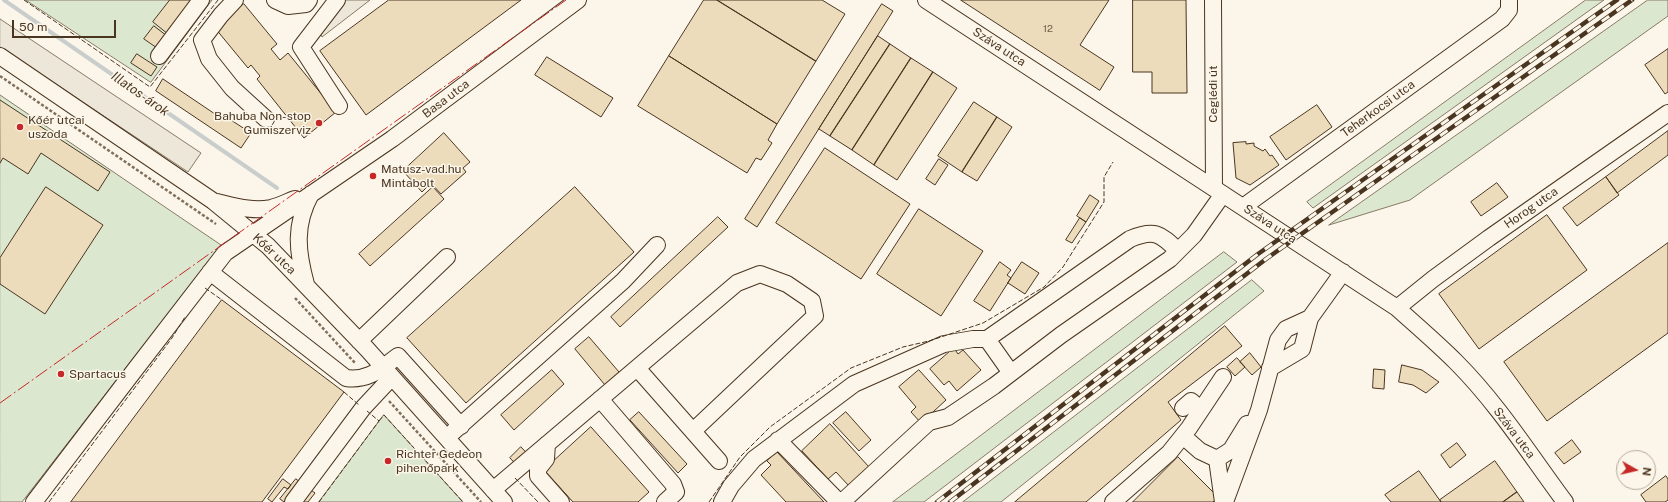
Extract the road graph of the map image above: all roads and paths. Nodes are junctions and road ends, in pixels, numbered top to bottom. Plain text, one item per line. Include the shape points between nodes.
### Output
1 (201, 0) edge
2 (235, 0) edge
3 (275, 0) edge
4 (309, 0) edge
5 (337, 0) edge
6 (578, 0) edge
7 (926, 0) edge
8 (1213, 0) edge
9 (1509, 3) edge
10 (0, 56) edge
11 (159, 56) dead end
12 (0, 76) edge
13 (339, 106) dead end
14 (1668, 113) edge
15 (266, 119) dead end
16 (1219, 190) junction
17 (312, 193) junction
18 (213, 201) junction
19 (1243, 207) junction
20 (222, 228) dead end
21 (253, 234) junction
22 (657, 245) dead end
23 (1178, 251) junction
24 (447, 256) dead end
25 (210, 272) junction
26 (1343, 272) junction
27 (306, 284) junction
28 (290, 292) dead end
29 (1398, 308) junction
30 (1310, 318) junction
31 (987, 339) junction
32 (359, 341) junction
33 (637, 368) junction
34 (1270, 368) junction
35 (387, 373) junction
36 (1011, 373) junction
37 (368, 377) junction
38 (1224, 377) dead end
39 (380, 391) junction
40 (600, 399) junction
41 (1260, 403) junction
42 (1182, 408) dead end
43 (1201, 410) junction
44 (461, 426) junction
45 (693, 431) junction
46 (1183, 436) junction
47 (446, 438) junction
48 (778, 440) junction
49 (547, 444) junction
50 (1217, 459) junction
51 (719, 461) dead end
52 (493, 490) junction
53 (34, 502) edge
54 (293, 502) edge
55 (481, 502) edge
56 (504, 502) edge
57 (561, 502) edge
58 (665, 502) edge
59 (722, 502) edge
60 (840, 502) edge
61 (1113, 502) edge
62 (1224, 502) edge
63 (1565, 502) edge

1 - 11 street
2 - 15 street via 202,40 209,59 232,88
3 - 4 street via 288,6 306,4
5 - 13 street via 301,47
6 - 17 street, Basa utca via 392,140
7 - 16 street, Száva utca
8 - 16 street, Ceglédi út
9 - 19 street, Teherkocsi utca via 1502,19
10 - 18 street, Kőér utca
12 - 20 path
14 - 29 street, Horog utca via 1489,238
16 - 19 street, Száva utca
16 - 23 street via 1194,235
17 - 18 street, Basa utca via 270,208 235,207
17 - 21 street, Basa utca
17 - 27 street via 300,223 300,260
18 - 21 street, Kőér utca
19 - 26 street, Száva utca
21 - 25 street, Basa utca via 225,253
21 - 27 street, Kőér utca
22 - 44 street via 623,281
23 - 31 street via 1163,236 1154,233 1144,233 1130,239
23 - 36 street
24 - 32 street
25 - 37 street via 346,378 357,380
25 - 53 street, Basa utca
26 - 29 street, Száva utca
26 - 30 street
27 - 32 street, Kőér utca
28 - 37 path
29 - 63 street, Száva utca via 1476,384
30 - 34 street via 1286,329 1278,340
30 - 34 street via 1302,349
31 - 36 street
31 - 48 street via 944,344 854,384
32 - 35 street, Kőér utca
33 - 40 street
33 - 45 street
33 - 45 street via 737,283 760,274 787,284 812,301 815,316
34 - 41 street
35 - 37 street
35 - 39 street
35 - 44 street via 398,356
35 - 47 street, Kőér utca
36 - 60 street via 948,417 929,422
38 - 43 street
39 - 54 street via 363,408
39 - 55 path
40 - 49 street
40 - 58 street via 674,484 676,492
41 - 50 street via 1230,450
41 - 62 street
42 - 43 street via 1191,401
43 - 46 street
44 - 47 street
45 - 51 street
46 - 50 street via 1200,451
46 - 61 street via 1169,453
47 - 52 street, Kőér utca
48 - 59 street via 754,459 731,486
48 - 60 street
49 - 52 street
49 - 57 street via 546,459 538,469 538,476
50 - 62 street
52 - 56 street, Kőér utca

